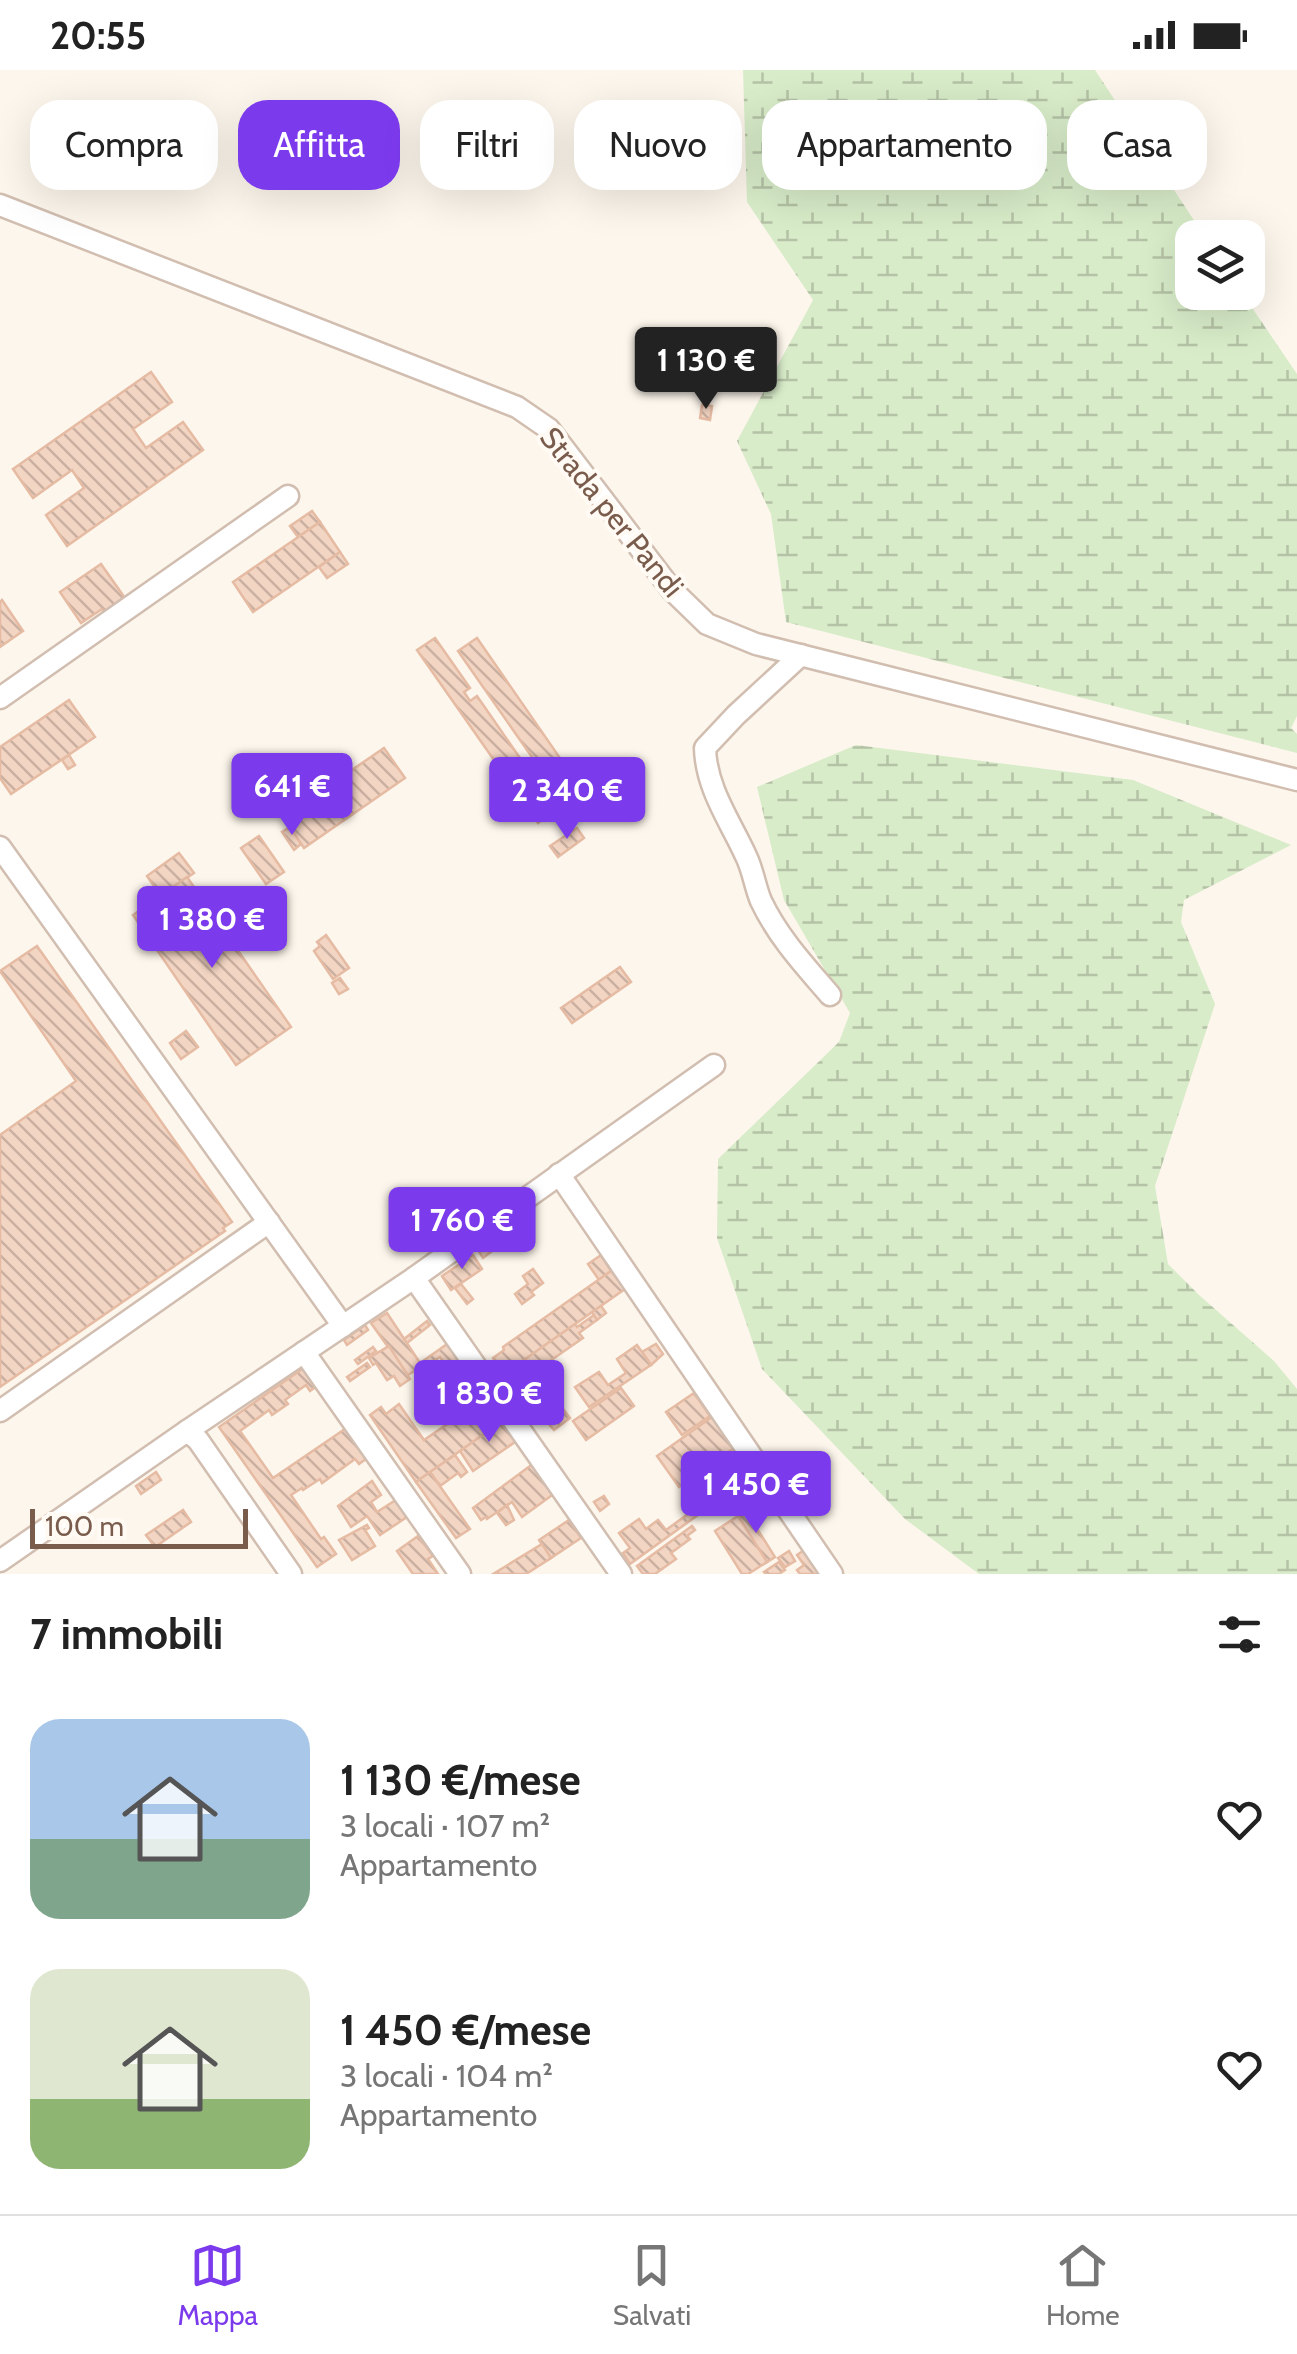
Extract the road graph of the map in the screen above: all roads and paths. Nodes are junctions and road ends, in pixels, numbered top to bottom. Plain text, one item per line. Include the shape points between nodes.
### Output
1 (0, 204) edge
2 (288, 496) dead end
3 (801, 655) junction
4 (0, 698) edge
5 (1297, 780) edge
6 (0, 846) edge
7 (830, 995) dead end
8 (714, 1065) dead end
9 (559, 1174) junction
10 (269, 1222) junction
11 (414, 1278) junction
12 (343, 1326) junction
13 (304, 1352) junction
14 (0, 1410) edge
15 (188, 1431) junction
16 (0, 1561) edge
17 (291, 1574) edge
18 (460, 1574) edge
19 (621, 1574) edge
20 (832, 1574) edge

1 - 3 street, Strada per Pandi via 517,407 549,428 672,590 708,624
2 - 4 street
3 - 5 street, Strada per Pandi
3 - 7 street via 705,748 706,766 760,900 789,948
6 - 10 street
8 - 9 street
9 - 11 street
9 - 20 street
10 - 12 street
10 - 14 street
11 - 12 street
11 - 19 street
12 - 13 street
13 - 15 street
13 - 18 street
15 - 16 street
15 - 17 street

